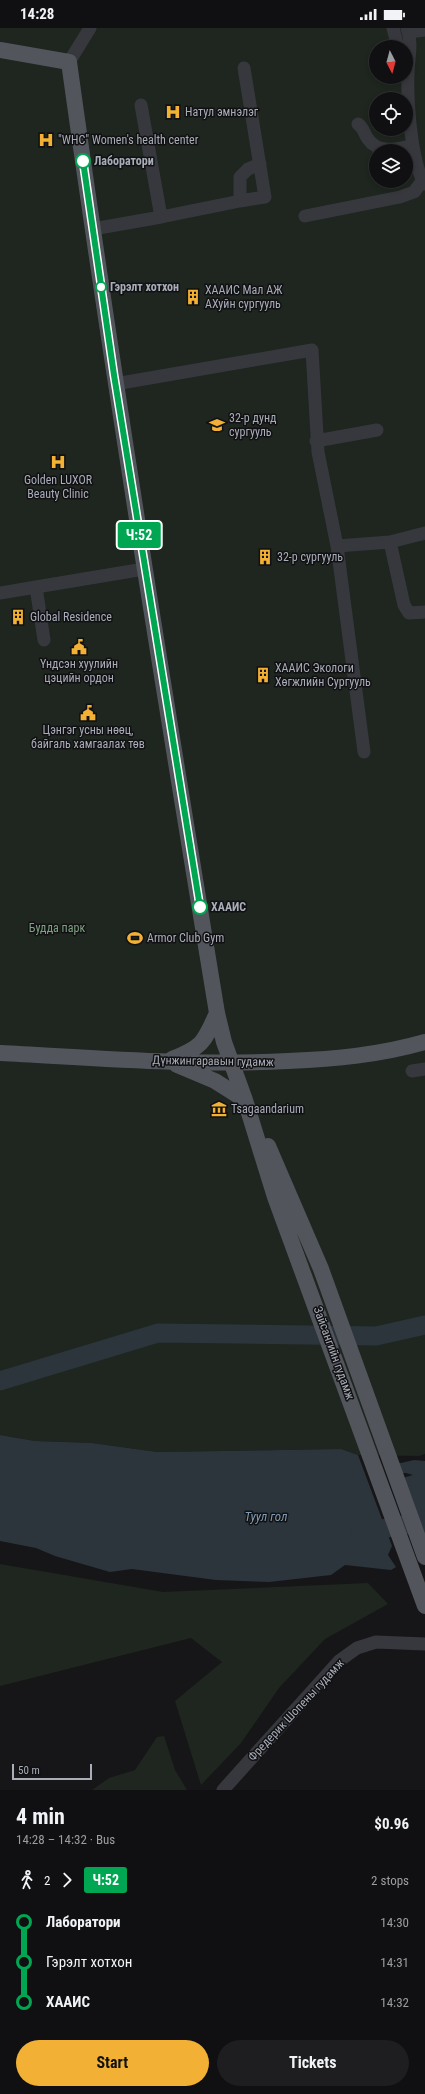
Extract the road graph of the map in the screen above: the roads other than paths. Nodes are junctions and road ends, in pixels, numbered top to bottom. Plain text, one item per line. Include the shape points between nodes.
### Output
1 (90, 28) edge
2 (393, 28) edge
3 (408, 30) edge
4 (425, 30) edge
5 (396, 40) edge
6 (409, 40) edge
7 (0, 50) edge
8 (69, 62) junction
9 (244, 68) dead end
10 (408, 84) edge
11 (141, 105) dead end
12 (358, 124) dead end
13 (372, 144) edge
14 (412, 144) edge
15 (413, 149) edge
16 (260, 164) junction
17 (424, 182) edge
18 (240, 201) junction
19 (305, 216) dead end
20 (161, 217) junction
21 (93, 229) junction
22 (115, 384) junction
23 (377, 430) dead end
24 (316, 441) junction
25 (425, 534) edge
26 (390, 542) junction
27 (337, 546) junction
28 (144, 569) junction
29 (36, 587) junction
30 (0, 593) edge
31 (425, 612) edge
32 (44, 640) dead end
33 (364, 752) dead end
34 (217, 1013) junction
35 (425, 1042) edge
36 (0, 1053) edge
37 (167, 1061) junction
38 (232, 1063) junction
39 (245, 1100) junction
40 (425, 1556) edge
41 (425, 1606) edge
42 (425, 1644) edge
43 (223, 1790) edge

1 - 8 street
2 - 5 street
3 - 4 street
3 - 6 street
7 - 8 main road
8 - 21 main road, Зайсангийн гудамж
9 - 16 street
10 - 14 street
11 - 20 street
12 - 13 street
15 - 17 street
16 - 18 street via 240,176
16 - 18 street via 265,197
17 - 19 street via 408,195
18 - 20 street
20 - 21 street
21 - 22 main road, Зайсангийн гудамж
22 - 24 street via 312,350
22 - 28 main road, Зайсангийн гудамж
23 - 24 street
24 - 27 street
25 - 26 street
26 - 27 street
26 - 31 street via 404,605 409,613
27 - 33 street
28 - 29 street
28 - 34 main road, Зайсангийн гудамж
29 - 30 street
29 - 32 street
34 - 37 main road via 207,1036 198,1047
34 - 38 main road, Зайсангийн гудамж
35 - 38 main road, Дүнжингаравын гудамж via 389,1052 337,1059
36 - 37 main road, Дүнжингаравын гудамж
37 - 38 main road, Дүнжингаравын гудамж
37 - 39 main road via 215,1081
38 - 39 main road, Зайсангийн гудамж
39 - 40 main road, Зайсангийн гудамж via 284,1178 321,1268
39 - 41 main road, Зайсангийн гудамж via 275,1197
42 - 43 street, Фредерик Шопены гудамж via 376,1642 357,1648 339,1661

